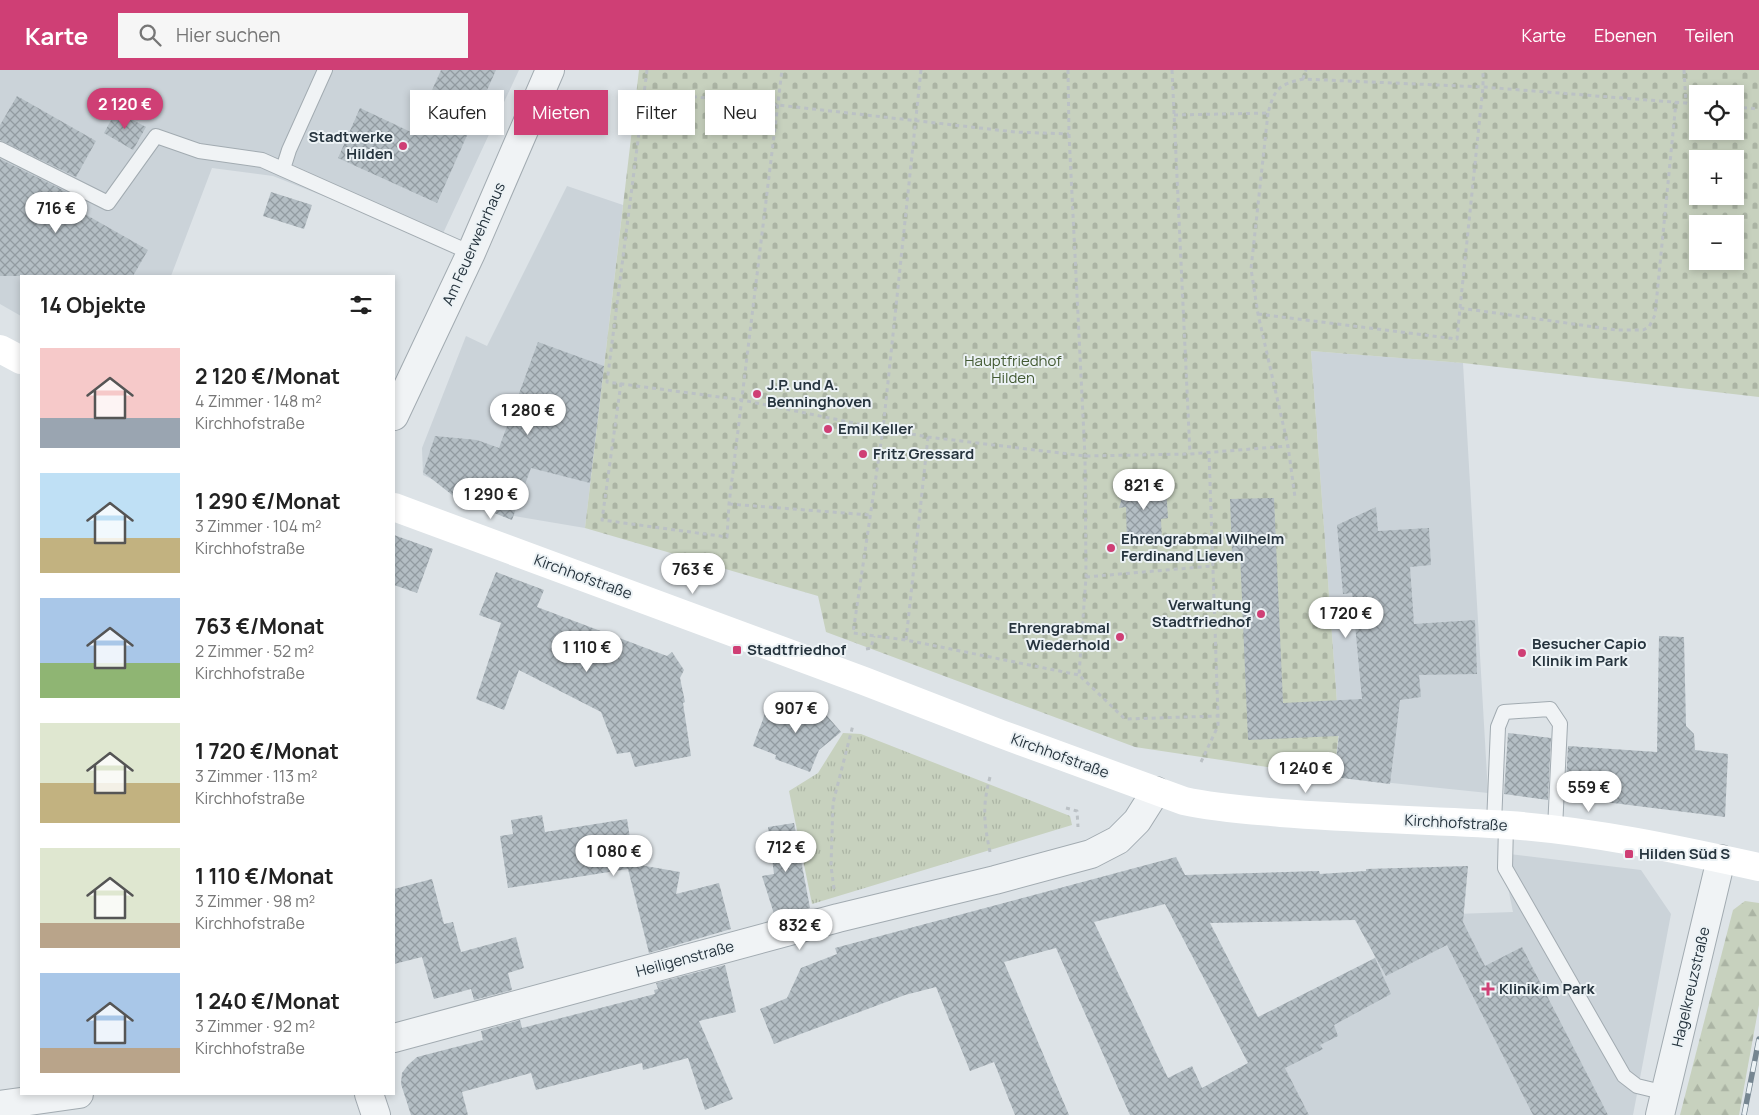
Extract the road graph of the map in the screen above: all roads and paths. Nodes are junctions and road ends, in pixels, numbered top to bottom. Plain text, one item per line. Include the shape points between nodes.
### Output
1 (325, 70) edge
2 (550, 70) edge
3 (647, 70) edge
4 (782, 70) edge
5 (921, 70) edge
6 (1068, 70) edge
7 (1172, 70) edge
8 (1306, 70) edge
9 (1483, 70) edge
10 (1684, 70) edge
11 (1303, 79) junction
12 (1484, 87) junction
13 (645, 90) edge
14 (695, 97) edge
15 (1676, 102) junction
16 (1686, 103) junction
17 (1689, 103) edge
18 (778, 105) junction
19 (1744, 108) edge
20 (1759, 109) edge
21 (1268, 113) junction
22 (1174, 115) junction
23 (916, 121) junction
24 (1069, 134) junction
25 (639, 135) edge
26 (0, 149) edge
27 (283, 169) junction
28 (471, 253) junction
29 (1460, 308) junction
30 (1258, 314) junction
31 (0, 350) edge
32 (20, 360) edge
33 (621, 384) junction
34 (742, 400) junction
35 (395, 414) edge
36 (883, 430) junction
37 (928, 437) junction
38 (1288, 446) junction
39 (1209, 452) junction
40 (1190, 454) junction
41 (1085, 456) junction
42 (1295, 497) dead end
43 (730, 504) junction
44 (395, 506) edge
45 (870, 515) junction
46 (1212, 566) junction
47 (1086, 577) junction
48 (874, 636) junction
49 (906, 640) junction
50 (863, 650) dead end
51 (1079, 675) junction
52 (1218, 716) junction
53 (853, 725) dead end
54 (1201, 762) dead end
55 (990, 777) dead end
56 (1156, 791) junction
57 (1066, 808) dead end
58 (1500, 825) junction
59 (1555, 829) junction
60 (1079, 830) dead end
61 (990, 856) dead end
62 (1721, 859) junction
63 (1759, 867) edge
64 (834, 892) dead end
65 (395, 1038) edge
66 (73, 1095) edge
67 (369, 1095) edge
68 (1663, 1104) edge
69 (0, 1105) edge
70 (376, 1115) edge

1 - 27 lane
2 - 28 street, Am Feuerwehrhaus
3 - 13 path
4 - 18 path
5 - 23 path
6 - 24 path
7 - 22 path
8 - 11 path
9 - 12 path
10 - 16 path
11 - 12 path
11 - 21 path via 1286,83 1273,94
12 - 15 path
12 - 29 path
14 - 18 path
15 - 16 path
15 - 29 path via 1655,315 1649,327 1616,330
16 - 17 path
18 - 23 path
18 - 34 path
19 - 20 path
21 - 22 path
21 - 30 path via 1251,269
22 - 40 path
23 - 24 path via 1015,132
23 - 36 path
24 - 41 path
25 - 33 path via 607,382
26 - 27 lane via 108,203 156,136 199,151 262,160
27 - 28 lane
28 - 35 street, Am Feuerwehrhaus
29 - 30 path via 1457,339
30 - 38 path
31 - 32 main road
33 - 34 path
33 - 43 path via 602,520 727,537
34 - 36 path
34 - 43 path
36 - 37 path
36 - 45 path
37 - 41 path
37 - 49 path
38 - 39 path
38 - 42 path
39 - 40 path
39 - 46 path
40 - 41 path
41 - 47 path
43 - 45 path
44 - 56 main road, Kirchhofstraße
45 - 48 path via 853,634
46 - 47 path
46 - 52 path
47 - 51 path
48 - 49 path
48 - 50 path via 871,648
49 - 51 path
51 - 52 path via 1125,719
52 - 54 path via 1218,726
53 - 64 path via 833,803 831,866
55 - 61 path via 984,798 984,824
56 - 58 main road, Kirchhofstraße via 1213,807
56 - 65 street, Heiligenstraße via 1137,820 1118,840 1091,854
57 - 60 path via 1077,811
58 - 59 main road, Kirchhofstraße
58 - 59 lane via 1498,727 1504,712 1550,709 1560,724
58 - 68 lane via 1505,868 1624,1076
59 - 62 main road, Kirchhofstraße
62 - 63 main road, Kirchhofstraße
62 - 68 street, Hagelkreuzstraße
66 - 69 street
67 - 70 street

